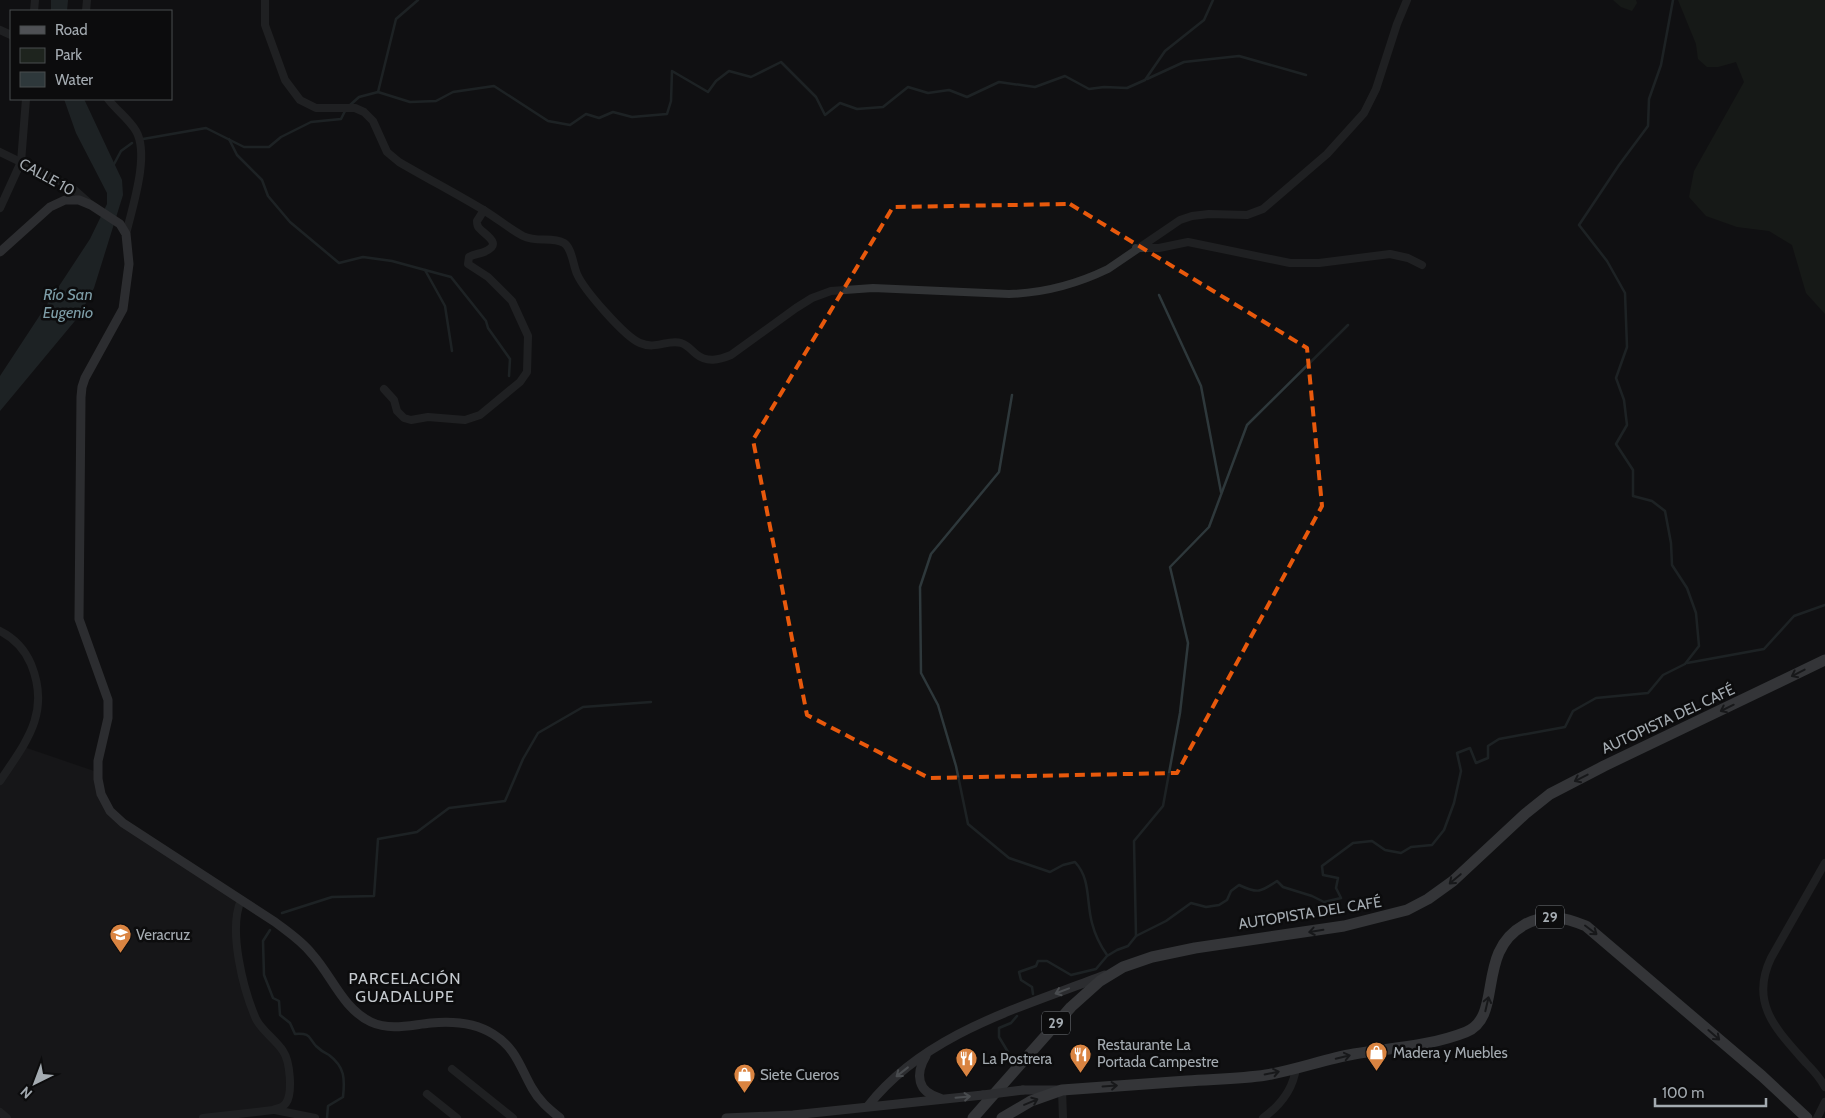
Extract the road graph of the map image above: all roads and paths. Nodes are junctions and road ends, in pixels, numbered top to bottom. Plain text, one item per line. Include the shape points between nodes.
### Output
1 (265, 0) edge
2 (1407, 0) edge
3 (26, 100) edge
4 (109, 100) edge
5 (0, 152) edge
6 (21, 162) junction
7 (94, 207) junction
8 (0, 208) edge
9 (484, 210) junction
10 (126, 234) junction
11 (1136, 248) junction
12 (0, 252) edge
13 (1422, 265) dead end
14 (384, 388) dead end
15 (0, 631) edge
16 (1825, 660) edge
17 (0, 781) edge
18 (1825, 863) edge
19 (241, 900) junction
20 (1123, 967) junction
21 (928, 1054) junction
22 (1296, 1068) junction
23 (452, 1069) dead end
24 (1825, 1087) edge
25 (1062, 1090) junction
26 (427, 1094) dead end
27 (942, 1099) junction
28 (1825, 1102) edge
29 (868, 1106) junction
30 (273, 1110) junction
31 (0, 1112) edge
32 (7, 1118) edge
33 (203, 1118) edge
34 (315, 1118) edge
35 (457, 1118) edge
36 (513, 1118) edge
37 (560, 1118) edge
38 (726, 1118) edge
39 (973, 1118) edge
40 (1002, 1118) edge
41 (1063, 1118) edge
42 (1263, 1118) edge
43 (1807, 1118) edge
44 (1817, 1118) edge

1 - 9 street via 265,25 285,80 300,100 316,108 355,108 364,112 373,121 387,152 399,162
2 - 11 street via 1376,89 1364,113 1327,154 1263,210 1247,215 1192,216
3 - 6 street
4 - 10 street via 136,130 140,145 139,178
5 - 6 street, CALLE 10
6 - 7 street, CALLE 10 via 70,186
6 - 8 street
7 - 10 main road via 120,224
7 - 12 main road via 72,199 58,203
9 - 11 street via 524,236 565,243 578,275 592,297 640,343 653,346 683,343 708,360 720,360 731,355 812,298 831,291 873,288 1032,293 1096,275
9 - 14 street via 476,221 477,226 492,239 491,248 468,257 468,264 488,277 512,301 528,336 527,372 520,382 480,415 465,420 404,418 396,411 394,400
10 - 19 main road via 129,264 123,309 85,378 81,397 79,619 108,700 98,779 110,811 123,823
11 - 13 street via 1159,248 1188,242 1290,264 1390,254
15 - 17 street via 14,640 27,656 39,700 31,733
16 -> 20 highway, AUTOPISTA DEL CAFÉ / 29 via 1550,794 1453,881 1407,910 1344,926 1195,948
18 - 24 street via 1764,975 1764,1001 1770,1018
19 - 30 street via 235,924 244,983 258,1022 284,1052 288,1065 287,1102
19 - 37 main road via 304,945 352,1008 371,1022 396,1028 463,1023 493,1034 517,1056 532,1089
20 -> 21 main road via 971,1027
20 - 39 highway, AUTOPISTA DEL CAFÉ / 29 via 1100,981 1071,1007
21 - 27 main road via 919,1070 921,1082 927,1092
21 -> 29 main road via 889,1082
25 -> 22 highway, 29 via 1258,1076
22 - 42 street via 1291,1088
22 -> 43 highway, 29 via 1352,1054 1448,1039 1469,1031 1487,1008 1494,965 1506,939 1533,920 1568,918 1600,937
23 - 36 street
27 -> 25 main road, bridge via 1023,1090
40 -> 25 highway, 29 via 1031,1101
25 - 41 street
26 - 35 street
27 - 29 main road
28 - 44 street
29 - 38 main road via 793,1115
30 - 33 street
30 - 34 street
31 - 32 street

